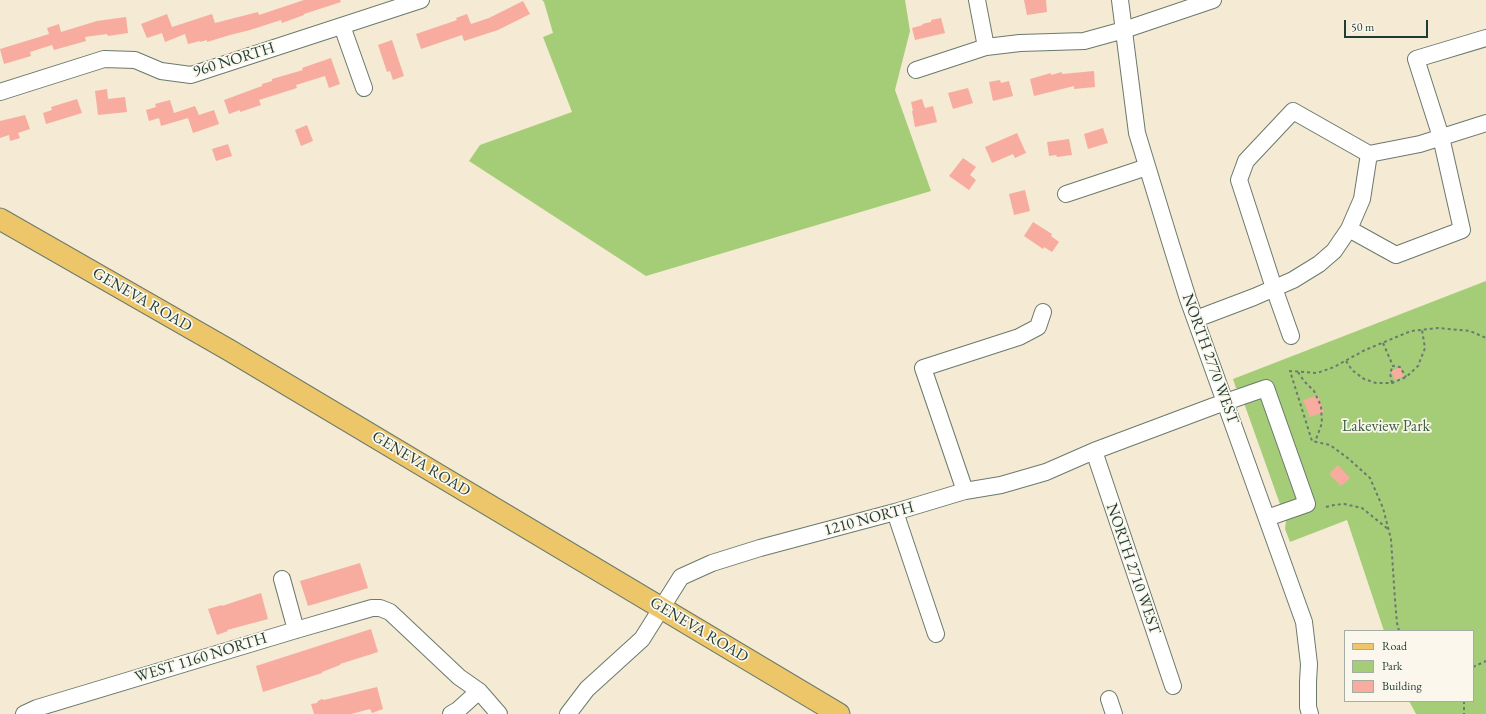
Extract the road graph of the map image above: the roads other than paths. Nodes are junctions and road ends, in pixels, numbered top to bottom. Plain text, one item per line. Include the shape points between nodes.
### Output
1 (421, 0) edge
2 (977, 0) edge
3 (1120, 0) edge
4 (1214, 0) edge
5 (342, 26) junction
6 (1124, 30) junction
7 (1486, 38) edge
8 (986, 47) junction
9 (916, 70) dead end
10 (364, 88) dead end
11 (0, 92) edge
12 (1486, 123) edge
13 (1441, 137) junction
14 (1369, 154) junction
15 (1148, 167) junction
16 (1066, 194) dead end
17 (0, 219) edge
18 (1349, 229) junction
19 (1274, 288) junction
20 (1043, 312) dead end
21 (1196, 319) junction
22 (1292, 336) dead end
23 (1225, 402) junction
24 (1094, 451) junction
25 (964, 491) junction
26 (895, 512) junction
27 (1266, 518) junction
28 (282, 579) dead end
29 (661, 608) junction
30 (296, 630) junction
31 (936, 634) dead end
32 (1173, 686) dead end
33 (479, 691) junction
34 (1109, 699) dead end
35 (834, 713) edge
36 (24, 714) edge
37 (451, 714) edge
38 (499, 714) edge
39 (568, 714) edge
40 (1114, 714) edge
41 (1310, 714) edge

1 - 5 street, 960 NORTH
2 - 8 street
3 - 6 street, NORTH 2770 WEST
4 - 6 street
5 - 10 street
5 - 11 street, 960 NORTH via 191,75 161,71 135,60 104,59
6 - 8 street via 1084,41
6 - 15 street, NORTH 2770 WEST via 1137,133
7 - 13 street via 1416,59
8 - 9 street
12 - 13 street
13 - 14 street
13 - 18 street via 1462,230 1396,255
14 - 18 street via 1362,199
14 - 19 street via 1293,111 1246,161 1239,180
15 - 16 street
15 - 21 street, NORTH 2770 WEST via 1168,238
17 - 29 main road, GENEVA ROAD via 229,350
18 - 19 street via 1334,251 1319,264
19 - 21 street
19 - 22 street
20 - 25 street via 1038,327 1019,337 923,368
21 - 23 street, NORTH 2770 WEST
23 - 24 street, 1210 NORTH
23 - 27 street, NORTH 2770 WEST
23 - 27 street, 1210 NORTH via 1266,388 1297,475 1307,504
24 - 25 street, 1210 NORTH via 1046,472 1001,485
24 - 32 street, NORTH 2710 WEST
25 - 26 street, 1210 NORTH
26 - 29 street, 1210 NORTH via 712,563 681,577
26 - 31 street
27 - 41 street, NORTH 2770 WEST via 1304,622 1309,664
28 - 30 street
29 - 35 main road, GENEVA ROAD
29 - 39 street, 1210 NORTH via 642,639 587,689
30 - 33 street, WEST 1160 NORTH via 372,608 380,608 390,612 459,676
30 - 36 street, WEST 1160 NORTH
33 - 37 street
33 - 38 street
34 - 40 street

